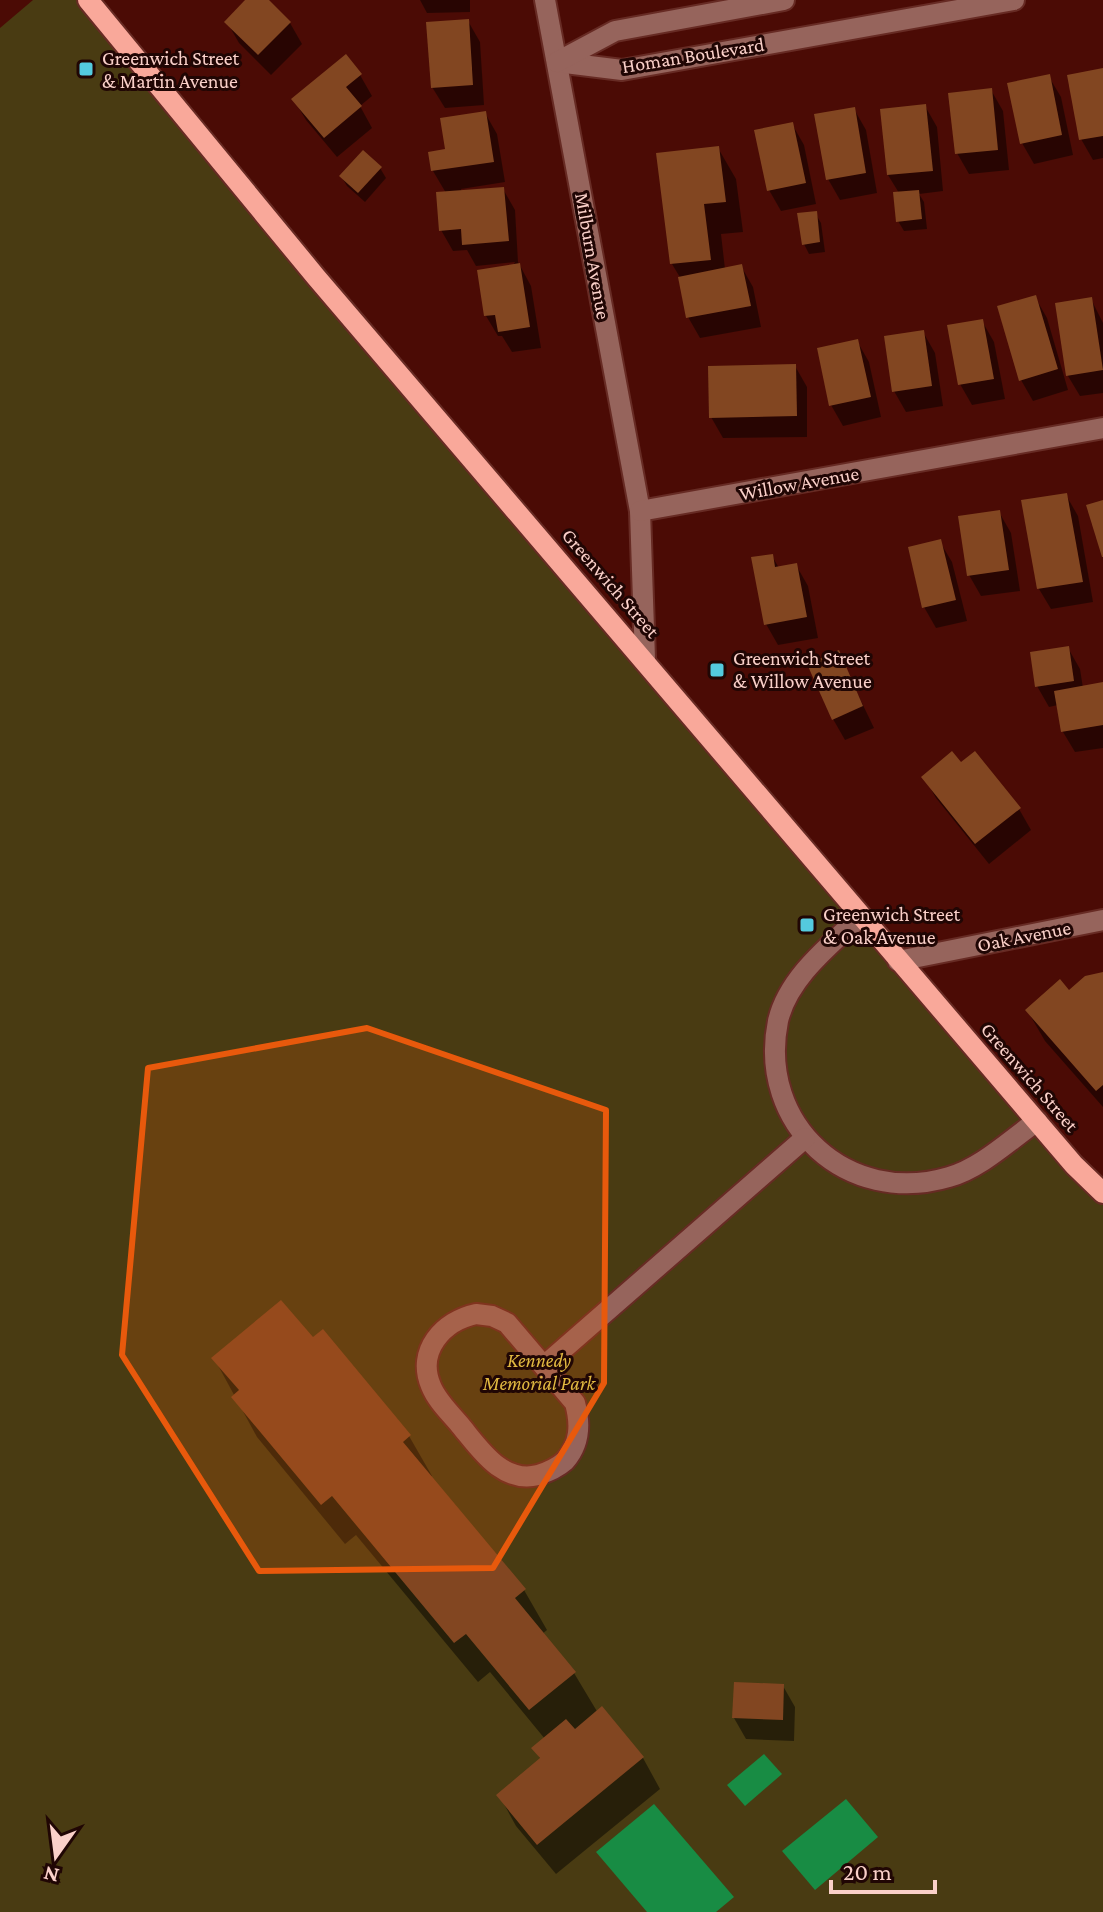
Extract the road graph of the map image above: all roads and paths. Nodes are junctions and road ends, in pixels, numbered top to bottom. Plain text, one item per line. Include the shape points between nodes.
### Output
1 (88, 0) edge
2 (545, 0) edge
3 (784, 0) edge
4 (1014, 0) edge
5 (557, 62) junction
6 (1103, 428) edge
7 (640, 511) junction
8 (645, 659) junction
9 (860, 917) junction
10 (1103, 920) edge
11 (898, 961) junction
12 (1037, 1121) junction
13 (805, 1138) junction
14 (1103, 1193) edge
15 (545, 1365) junction

1 - 8 main road, Greenwich Street via 316,277
2 - 5 street, Milburn Avenue
3 - 5 street, Homan Boulevard via 615,31
4 - 5 street, Homan Boulevard via 622,70
5 - 7 street, Milburn Avenue
6 - 7 street, Willow Avenue
7 - 8 street
8 - 9 main road, Greenwich Street
9 - 11 main road, Greenwich Street
9 - 13 street via 796,981 779,1019 774,1061 783,1102
10 - 11 street, Oak Avenue
11 - 12 main road, Greenwich Street
12 - 13 street via 952,1177 912,1185 872,1180 835,1164
12 - 14 main road, Greenwich Street
13 - 15 street
15 - 15 street via 507,1323 476,1314 459,1317 435,1338 427,1368 438,1398 488,1459 501,1470 533,1476 562,1463 578,1435 575,1403

